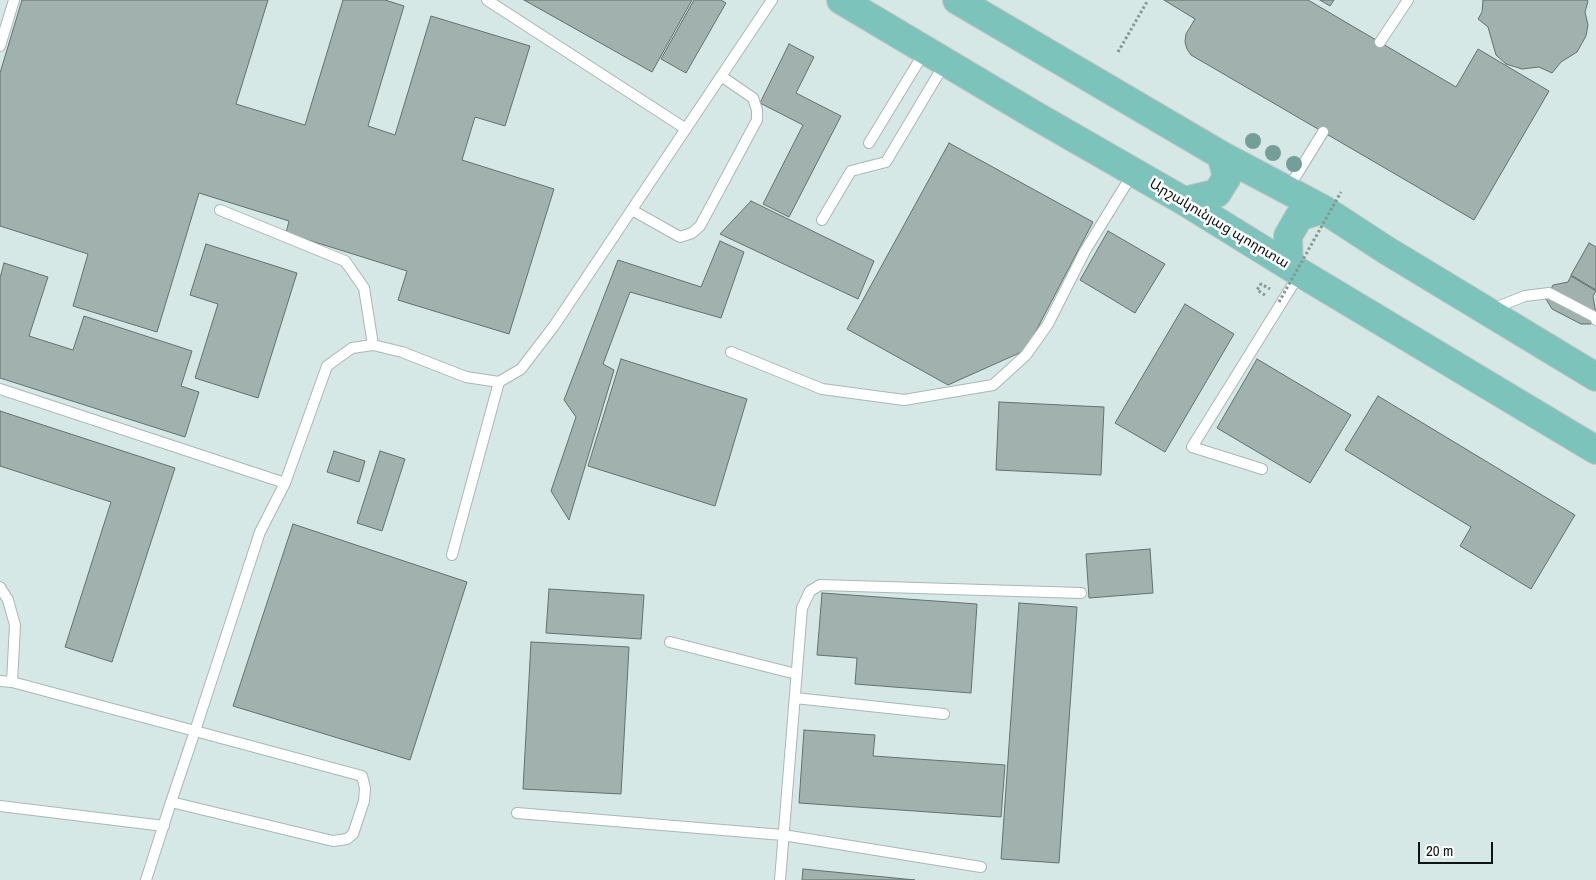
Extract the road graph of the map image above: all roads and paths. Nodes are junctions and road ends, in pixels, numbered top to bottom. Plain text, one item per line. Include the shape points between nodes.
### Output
1 (14, 0) edge
2 (487, 0) edge
3 (772, 0) edge
4 (841, 0) edge
5 (957, 0) edge
6 (1148, 0) edge
7 (1408, 0) edge
8 (2, 34) edge
9 (1380, 42) dead end
10 (0, 46) edge
11 (1118, 52) dead end
12 (936, 56) junction
13 (721, 76) junction
14 (686, 129) junction
15 (1323, 132) dead end
16 (869, 143) dead end
17 (1221, 155) junction
18 (1134, 172) junction
19 (1287, 190) junction
20 (1332, 200) junction
21 (1184, 201) junction
22 (220, 210) dead end
23 (632, 210) junction
24 (822, 220) dead end
25 (1294, 269) junction
26 (1279, 302) dead end
27 (1486, 312) junction
28 (1596, 320) edge
29 (373, 345) junction
30 (731, 352) dead end
31 (1596, 377) edge
32 (499, 382) junction
33 (0, 389) edge
34 (1596, 450) edge
35 (1262, 469) dead end
36 (286, 483) junction
37 (452, 555) dead end
38 (0, 588) edge
39 (1081, 592) dead end
40 (670, 642) dead end
41 (796, 674) junction
42 (0, 681) edge
43 (12, 682) junction
44 (795, 698) junction
45 (944, 714) dead end
46 (195, 730) junction
47 (171, 802) junction
48 (0, 806) edge
49 (517, 813) dead end
50 (164, 826) junction
51 (783, 834) junction
52 (981, 867) dead end
53 (146, 880) edge
54 (780, 880) edge

1 - 8 lane
2 - 14 lane
3 - 13 lane
4 - 12 main road, Արշակունյաց պողոտա
5 - 17 main road
6 - 11 path
7 - 9 lane
8 - 10 lane
12 - 16 lane
12 - 18 main road, Արշակունյաց պողոտա
12 - 24 lane via 886,162 851,171
13 - 14 lane
13 - 23 lane via 753,98 757,120 700,226 692,233 680,236
14 - 23 lane
15 - 19 lane
17 - 19 main road
17 - 21 main road via 1227,177 1217,193
18 - 21 main road, Արշակունյաց պողոտա
18 - 30 lane via 1085,251 1048,324 1026,355 993,384 904,400 822,389
19 - 20 main road
20 - 25 main road via 1299,217 1288,236
20 - 26 path, bridge
20 - 27 main road via 1386,250
21 - 25 main road, Արշակունյաց պողոտա
22 - 29 lane via 345,262 364,288
23 - 32 lane via 521,369
25 - 34 main road, Արշակունյաց պողոտա
25 - 35 lane via 1192,447
27 - 28 lane via 1525,296 1549,293
27 - 31 main road
29 - 32 lane via 402,352 466,377
29 - 36 lane via 352,348 327,366
32 - 37 lane
33 - 36 lane
36 - 46 lane via 260,532
38 - 43 lane via 8,600 14,625
39 - 41 lane via 820,585 810,591 802,608
40 - 41 lane
41 - 44 lane
42 - 43 lane
43 - 46 lane
44 - 45 lane
44 - 51 lane
46 - 47 lane
46 - 47 lane via 362,776 366,788 356,826 347,838 333,841
47 - 50 lane
48 - 50 lane
49 - 51 lane
50 - 53 lane
51 - 52 lane
51 - 54 lane

